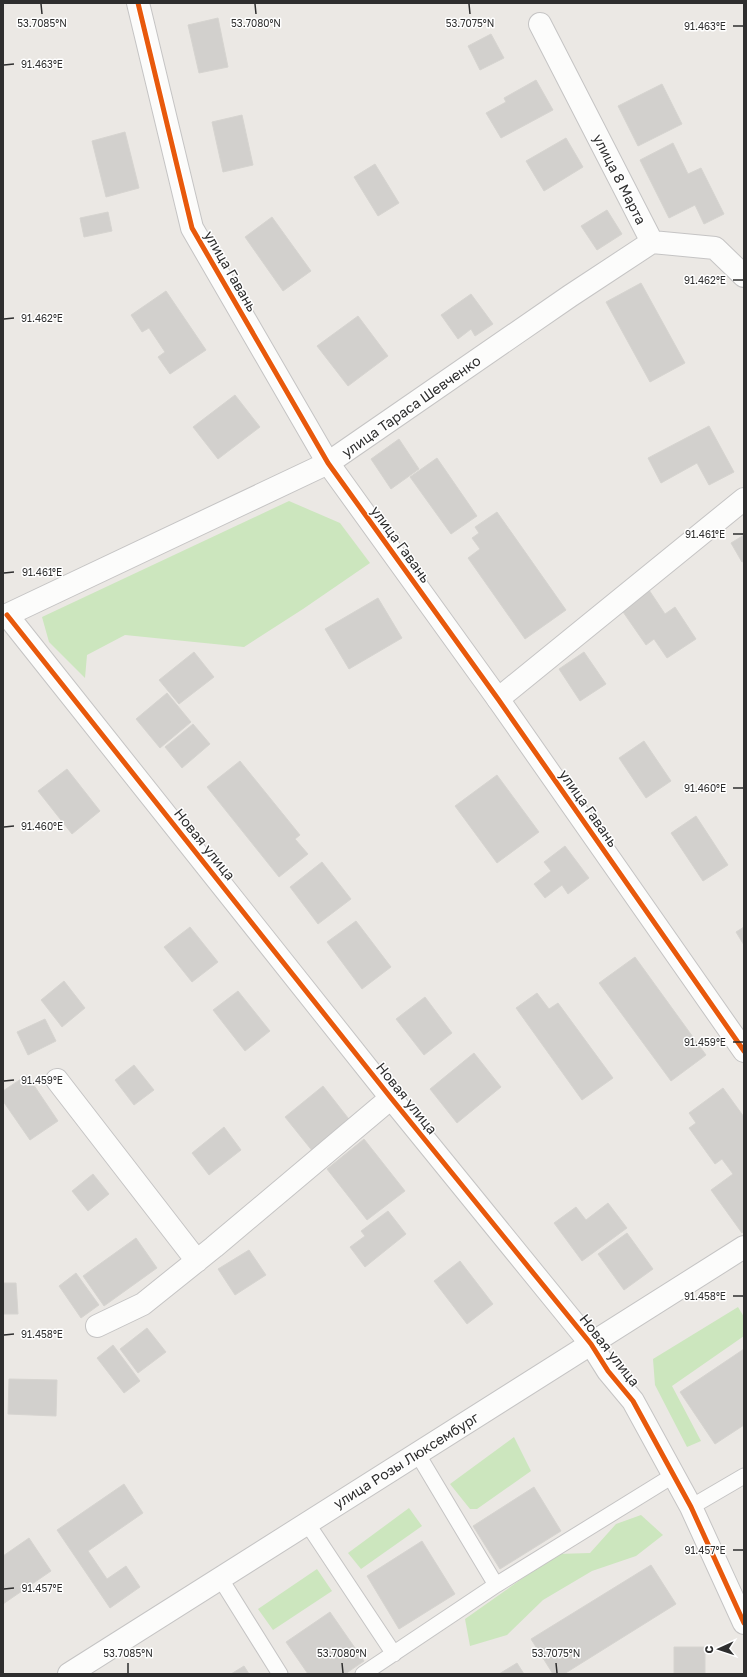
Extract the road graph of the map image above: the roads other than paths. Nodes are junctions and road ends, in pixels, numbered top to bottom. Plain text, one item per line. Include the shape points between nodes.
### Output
1 (138, 3) edge
2 (540, 24) dead end
3 (652, 242) junction
4 (744, 276) edge
5 (328, 463) junction
6 (744, 499) edge
7 (5, 615) edge
8 (498, 699) junction
9 (744, 1051) edge
10 (57, 1080) dead end
11 (391, 1098) junction
12 (744, 1247) edge
13 (197, 1261) junction
14 (98, 1326) dead end
15 (591, 1344) junction
16 (417, 1453) junction
17 (674, 1475) junction
18 (744, 1476) edge
19 (691, 1507) junction
20 (307, 1523) junction
21 (220, 1578) junction
22 (496, 1585) junction
23 (744, 1622) edge
24 (394, 1654) junction
25 (69, 1674) edge
26 (280, 1674) edge
27 (363, 1674) edge

1 - 5 street, улица Гавань via 192,228
2 - 3 street, улица 8 Марта
3 - 4 street, улица 8 Марта via 715,248
3 - 5 street, улица Тараса Шевченко
5 - 7 street, улица Тараса Шевченко
5 - 8 street, улица Гавань
6 - 8 street
7 - 11 street, Новая улица
8 - 9 street, улица Гавань
10 - 13 street
11 - 13 street
11 - 15 street, Новая улица
12 - 15 street, улица Розы Люксембург
13 - 14 street via 142,1304
15 - 16 street, улица Розы Люксембург
15 - 17 street, Новая улица via 608,1371 634,1401
16 - 20 street, улица Розы Люксембург
16 - 22 lane
17 - 19 street, Новая улица
17 - 22 lane
18 - 19 lane
19 - 23 street, Новая улица
20 - 21 street, улица Розы Люксембург
20 - 24 lane
21 - 25 street, улица Розы Люксембург
21 - 26 lane
22 - 24 lane
24 - 27 lane

